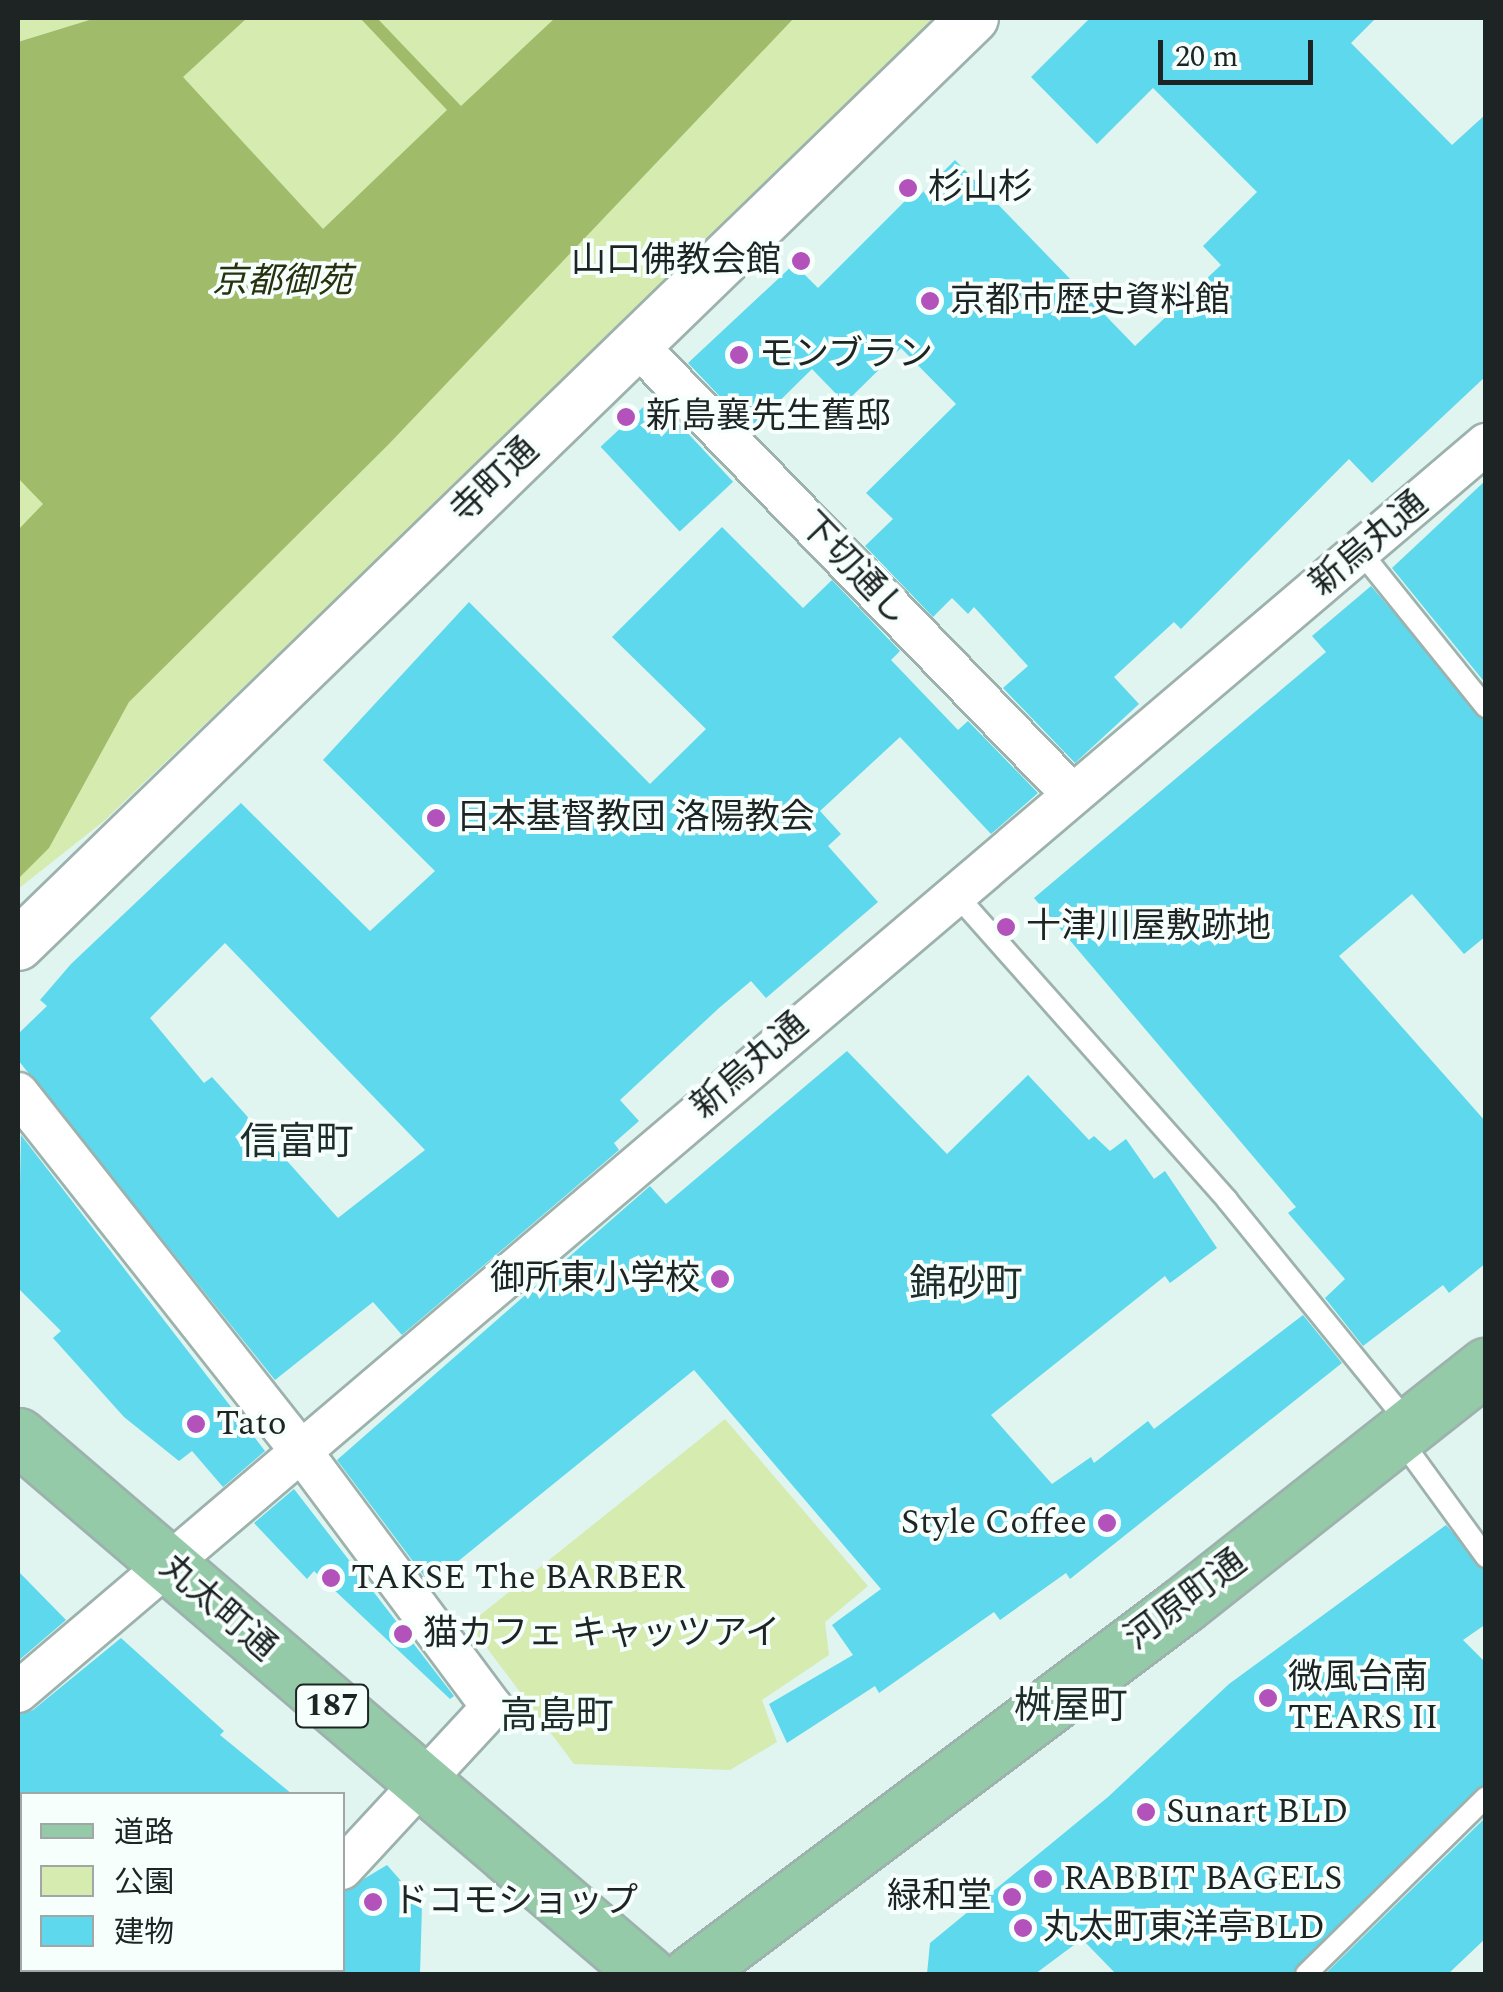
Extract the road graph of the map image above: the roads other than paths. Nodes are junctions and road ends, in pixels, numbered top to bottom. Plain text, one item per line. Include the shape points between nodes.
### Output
1 (973, 18) edge
2 (636, 344) junction
3 (1486, 444) edge
4 (1360, 551) junction
5 (1486, 707) edge
6 (1072, 794) junction
7 (953, 892) junction
8 (18, 945) edge
9 (18, 1094) edge
10 (1486, 1366) edge
11 (1403, 1429) junction
12 (18, 1436) edge
13 (301, 1451) junction
14 (1486, 1557) edge
15 (170, 1566) junction
16 (18, 1692) edge
17 (423, 1784) junction
18 (1486, 1797) edge
19 (345, 1866) edge
20 (647, 1974) edge
21 (692, 1974) edge
22 (1306, 1974) edge

1 - 2 street, 寺町通
2 - 6 street, 下切通し
2 - 8 street, 寺町通
3 - 4 street, 新烏丸通
4 - 5 lane
4 - 6 street, 新烏丸通
6 - 7 street, 新烏丸通
7 - 11 lane via 1227,1200
7 - 13 street, 新烏丸通
9 - 13 street
10 - 11 main road, 河原町通
11 - 14 lane
11 - 21 main road, 河原町通 via 1182,1605
12 - 15 main road, 丸太町通 / 187
13 - 15 street, 新烏丸通
13 - 17 street via 492,1707
15 - 16 street, 新烏丸通
15 - 17 main road, 丸太町通 / 187
17 - 19 street
17 - 20 main road, 丸太町通 / 187
18 - 22 lane

